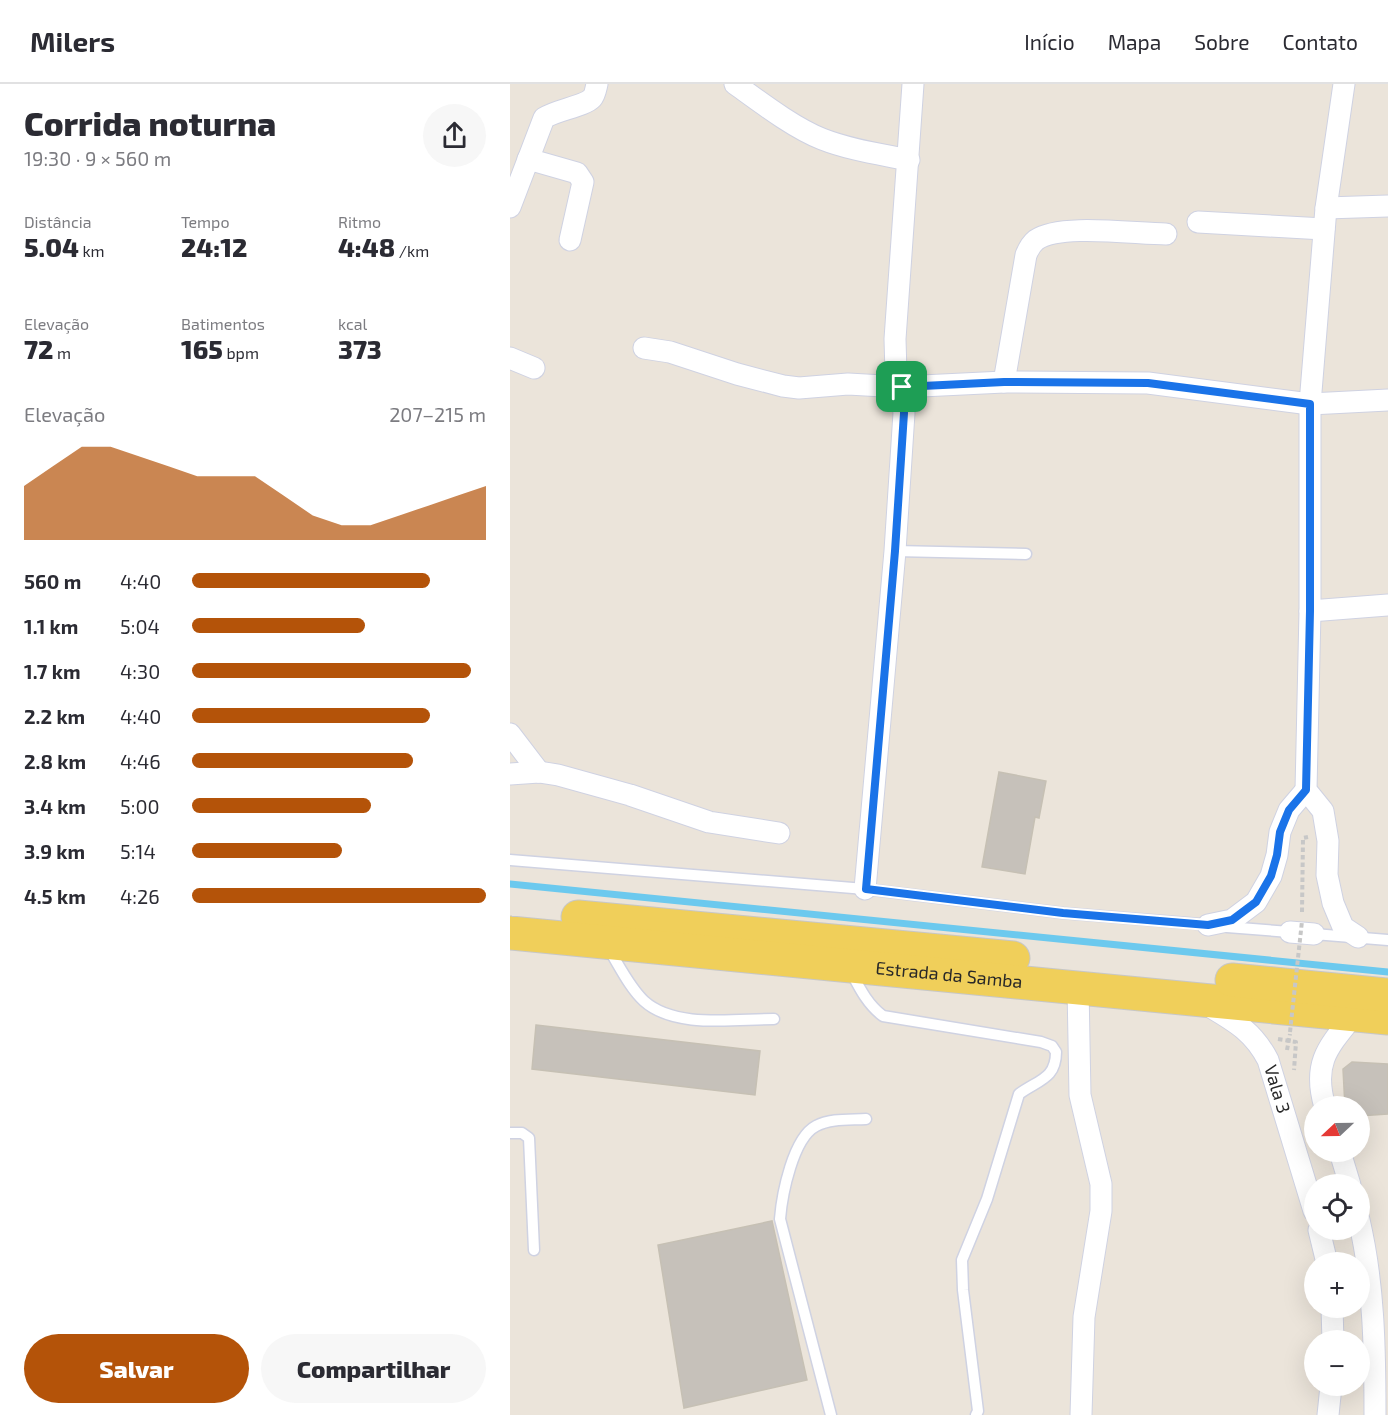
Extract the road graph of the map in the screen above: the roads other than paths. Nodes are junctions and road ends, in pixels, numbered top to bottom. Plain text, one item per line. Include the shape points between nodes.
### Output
1 (597, 84) edge
2 (735, 84) edge
3 (913, 84) edge
4 (1344, 84) edge
5 (528, 159) junction
6 (909, 160) junction
7 (1388, 206) edge
8 (510, 207) edge
9 (1325, 219) junction
10 (1198, 222) dead end
11 (1166, 234) dead end
12 (570, 240) dead end
13 (644, 348) dead end
14 (510, 358) edge
15 (534, 368) dead end
16 (1004, 382) junction
17 (902, 387) junction
18 (1388, 400) edge
19 (1310, 404) junction
20 (895, 551) junction
21 (1026, 554) dead end
22 (1388, 605) edge
23 (1310, 611) junction
24 (510, 734) edge
25 (539, 772) junction
26 (510, 774) edge
27 (1306, 790) junction
28 (779, 833) dead end
29 (510, 860) edge
30 (866, 889) junction
31 (510, 911) edge
32 (1208, 925) junction
33 (510, 933) edge
34 (1358, 937) junction
35 (1388, 940) edge
36 (604, 942) junction
37 (848, 967) junction
38 (1078, 987) junction
39 (1388, 995) edge
40 (1196, 998) junction
41 (1354, 1014) junction
42 (1388, 1018) edge
43 (774, 1019) dead end
44 (1322, 1096) edge
45 (866, 1119) dead end
46 (510, 1133) edge
47 (1304, 1177) edge
48 (1364, 1240) edge
49 (534, 1250) dead end
50 (1330, 1396) edge
51 (831, 1415) edge
52 (976, 1415) edge
53 (1081, 1415) edge
54 (1328, 1415) edge
55 (1375, 1415) edge

1 - 5 street via 593,98 544,118
2 - 6 street via 821,139
3 - 6 street
4 - 9 street
5 - 8 street
5 - 12 street via 578,173 583,182
6 - 17 street via 895,339 896,373
7 - 9 street
9 - 10 street
9 - 19 street
11 - 16 street via 1080,231 1037,240 1026,255
13 - 17 street via 681,354 708,366 783,386
14 - 15 street
16 - 17 street
16 - 19 street via 1148,383
17 - 20 street via 904,413
18 - 19 street
19 - 23 street
20 - 21 lane
20 - 30 street
22 - 23 street
23 - 27 street
24 - 25 street
25 - 26 street
25 - 28 street via 591,784 710,822
27 - 32 street via 1289,810 1271,876 1256,902 1232,920
27 - 34 street via 1323,811 1328,841 1327,874 1334,903 1343,927
29 - 30 lane
30 - 32 lane via 1063,913
31 - 39 main road, Estrada da Samba
32 - 34 lane via 1302,929
33 - 36 main road, Estrada da Samba
34 - 35 lane
36 - 37 main road, Estrada da Samba
36 - 43 lane via 644,1001 668,1016 695,1020
37 - 38 main road, Estrada da Samba
37 - 52 lane via 861,992 883,1016 1041,1042 1056,1052 1053,1070 1019,1094 987,1199 963,1260
38 - 40 main road, Estrada da Samba
38 - 53 street via 1080,1095 1101,1184 1101,1211 1084,1317
40 - 41 main road, Estrada da Samba
40 - 47 street, Vala 3 via 1242,1026 1260,1045
41 - 42 main road, Estrada da Samba
41 - 44 street via 1323,1058
45 - 51 lane via 827,1121 814,1127 802,1140 782,1197 780,1219
46 - 49 lane via 522,1133 529,1138
48 - 55 street via 1371,1286
50 - 54 street

